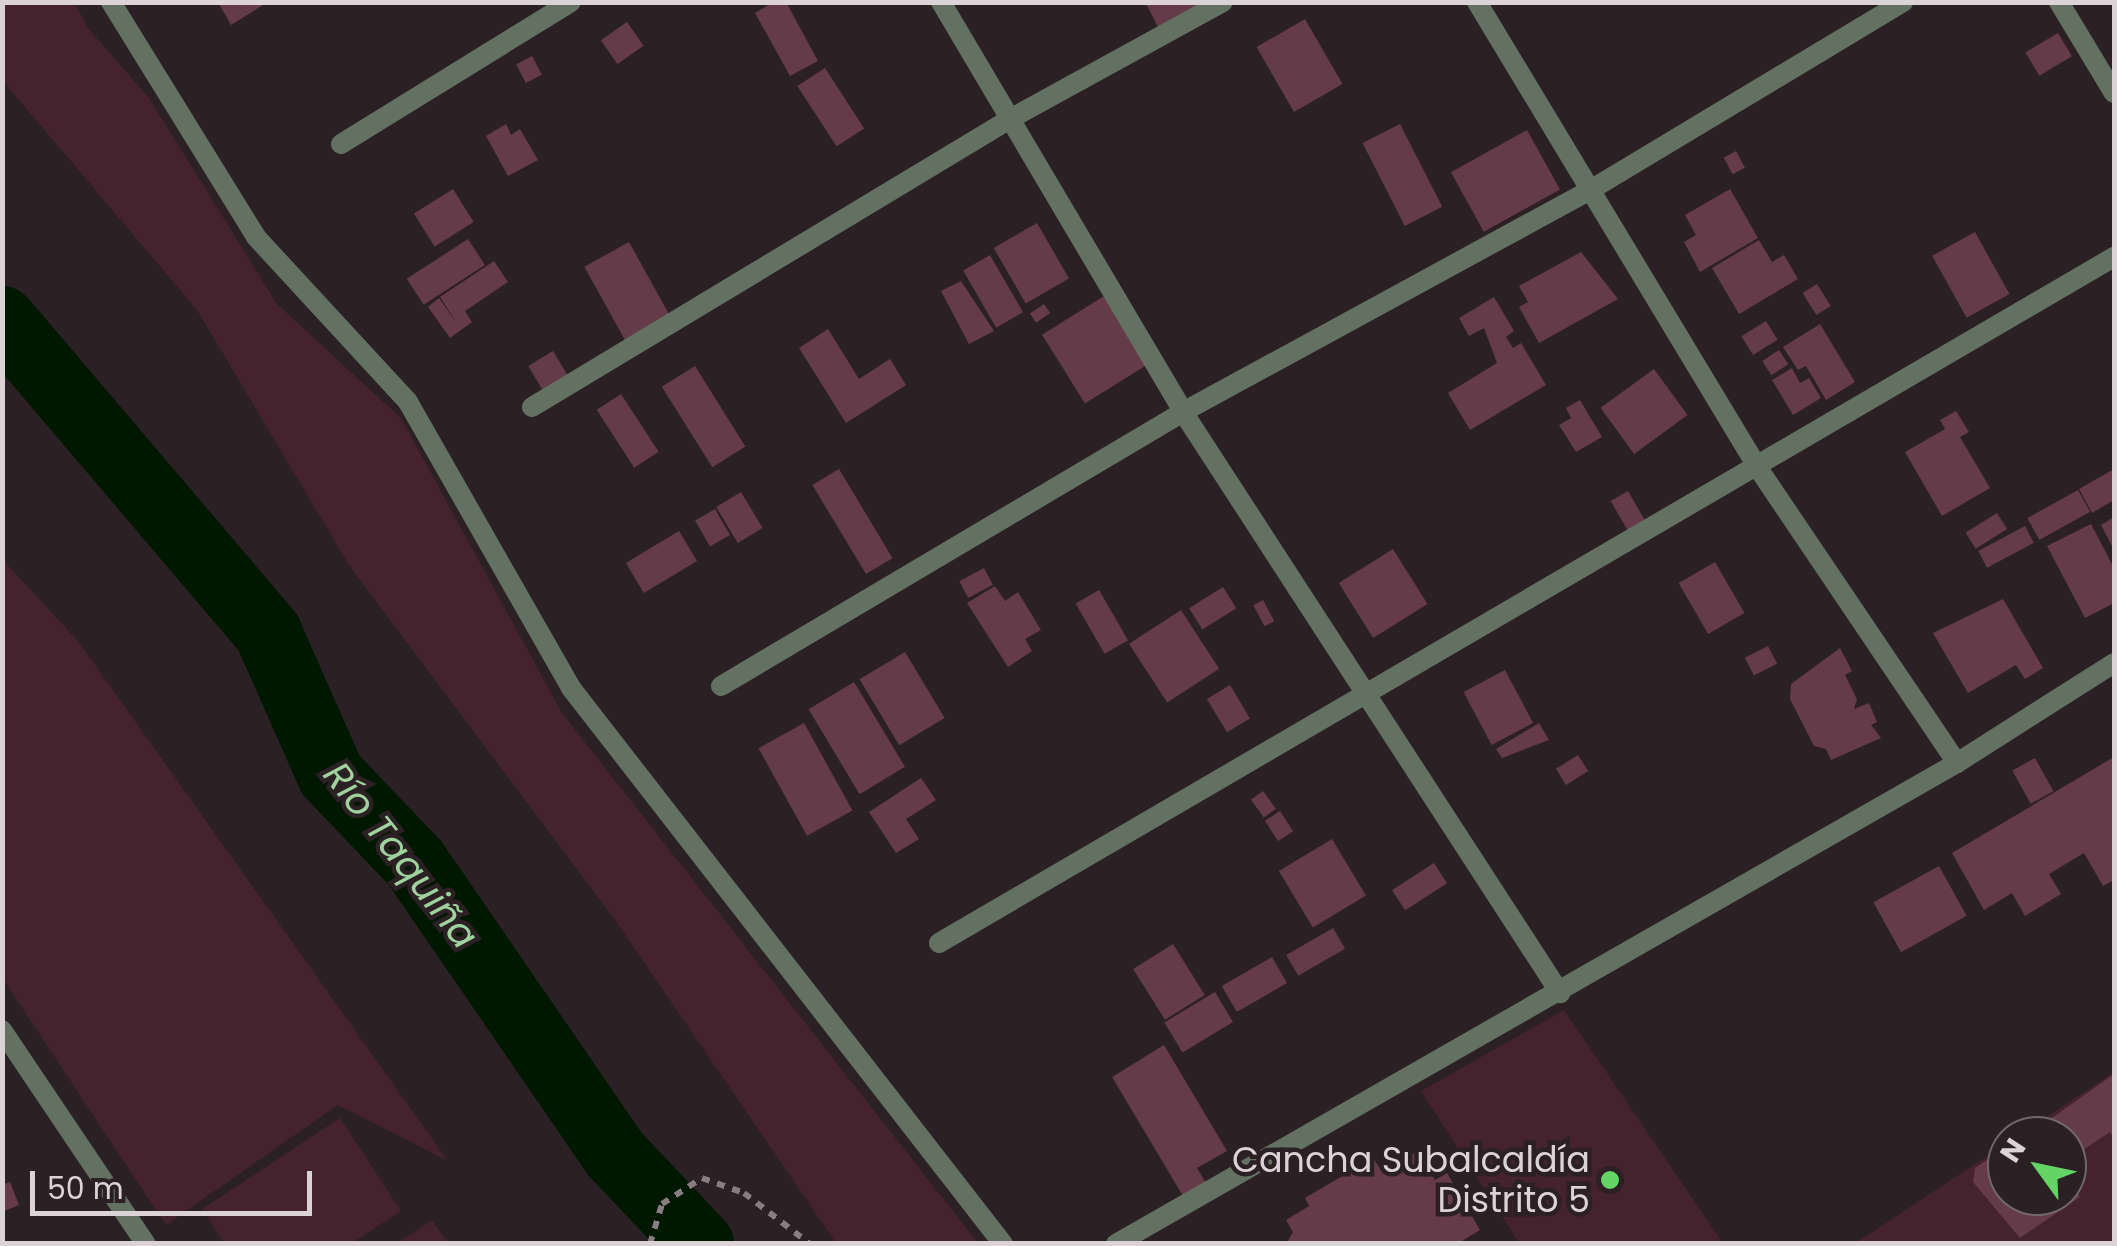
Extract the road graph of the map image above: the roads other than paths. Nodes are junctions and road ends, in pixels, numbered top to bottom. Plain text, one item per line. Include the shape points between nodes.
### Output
1 (110, 2) edge
2 (571, 2) edge
3 (941, 2) edge
4 (1223, 2) edge
5 (1478, 2) edge
6 (1903, 2) edge
7 (2059, 2) edge
8 (2114, 93) edge
9 (1010, 119) junction
10 (342, 144) dead end
11 (1592, 189) junction
12 (2114, 257) edge
13 (532, 406) dead end
14 (1182, 412) junction
15 (1758, 468) junction
16 (2114, 663) edge
17 (721, 686) dead end
18 (1363, 694) junction
19 (1957, 763) junction
20 (938, 943) dead end
21 (1560, 993) junction
22 (2, 1030) edge
23 (146, 1244) edge
24 (1002, 1244) edge
25 (1116, 1244) edge

1 - 24 street via 256,237 408,402 570,688
2 - 10 street
3 - 9 street
4 - 9 street
5 - 11 street
6 - 11 street
7 - 8 street
9 - 13 street
9 - 14 street
11 - 14 street
11 - 15 street
12 - 15 street
14 - 17 street
14 - 18 street
15 - 18 street
15 - 19 street
16 - 19 street
18 - 20 street
18 - 21 street
19 - 21 street
21 - 25 street
22 - 23 street

